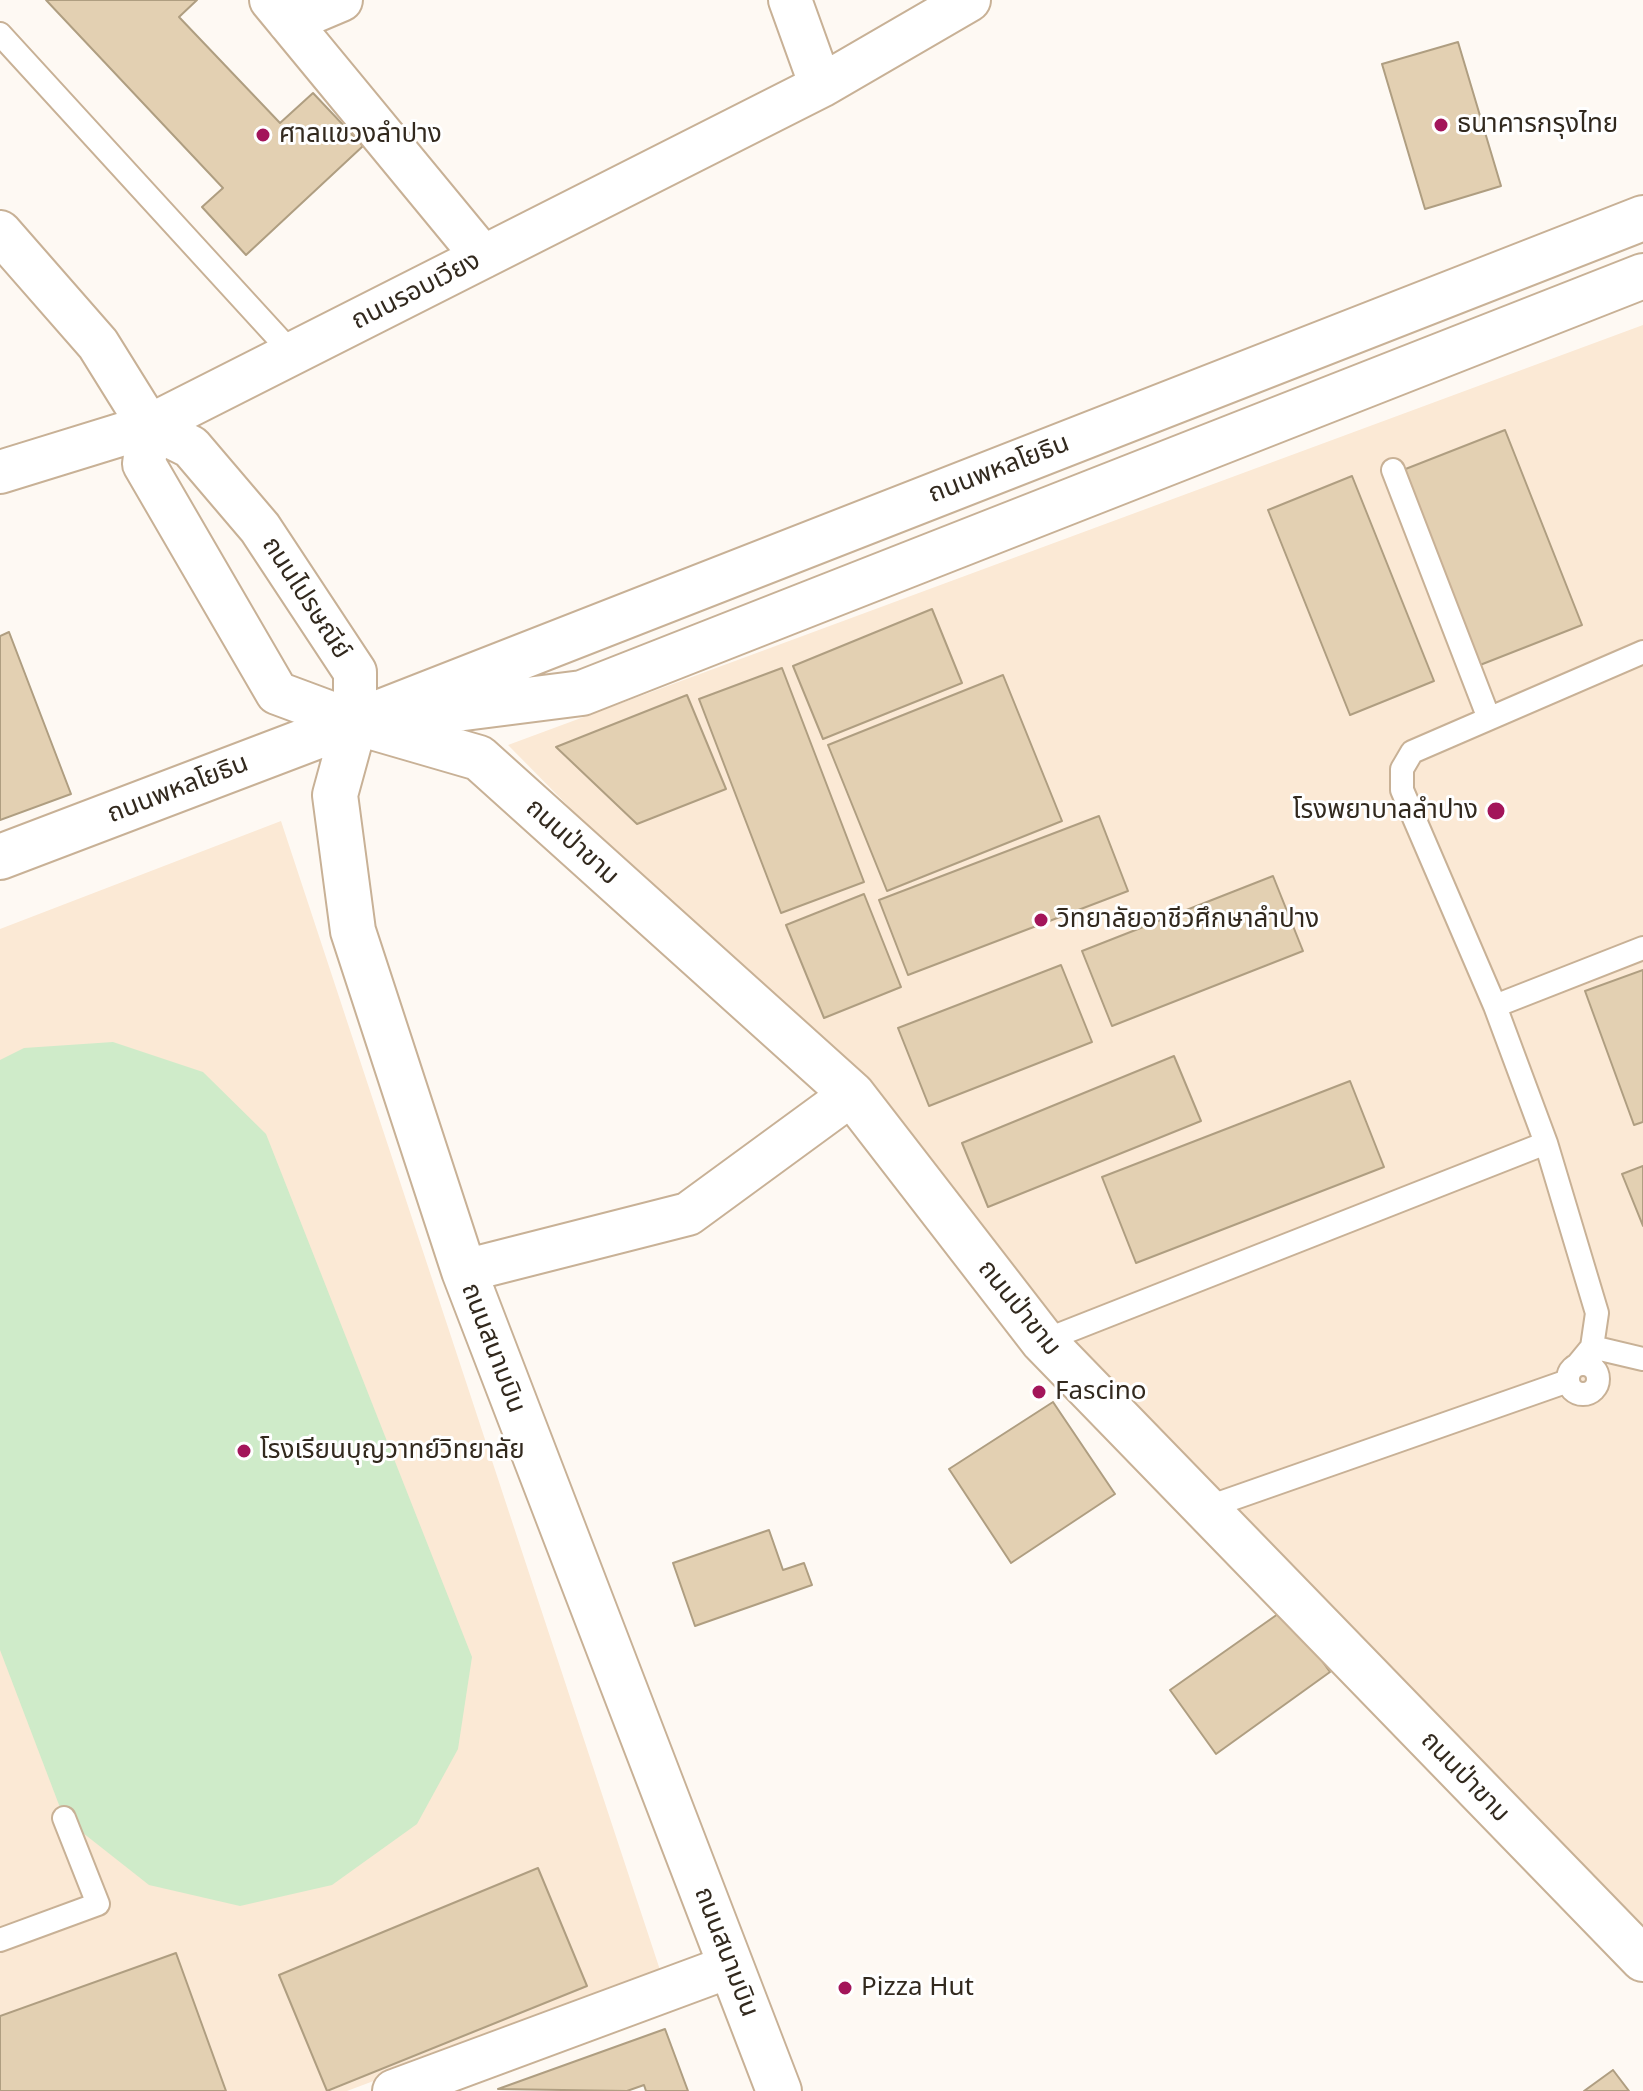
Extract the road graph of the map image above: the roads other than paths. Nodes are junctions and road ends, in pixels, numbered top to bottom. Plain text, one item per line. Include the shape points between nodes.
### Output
1 (341, 0) edge
2 (790, 0) edge
3 (969, 0) edge
4 (280, 11) edge
5 (0, 34) edge
6 (821, 86) junction
7 (1643, 218) edge
8 (0, 232) edge
9 (483, 257) junction
10 (1643, 276) edge
11 (292, 353) junction
12 (1283, 358) junction
13 (1303, 409) junction
14 (149, 426) junction
15 (1393, 470) dead end
16 (0, 472) edge
17 (1643, 652) edge
18 (1488, 716) junction
19 (355, 722) junction
20 (0, 857) edge
21 (1643, 948) edge
22 (1495, 1006) junction
23 (852, 1094) junction
24 (1546, 1143) junction
25 (464, 1271) junction
26 (1043, 1341) junction
27 (1643, 1359) edge
28 (1579, 1364) junction
29 (1203, 1509) junction
30 (64, 1818) dead end
31 (0, 1940) edge
32 (1643, 1959) edge
33 (731, 1966) junction
34 (394, 2091) edge
35 (779, 2091) edge

1 - 4 street
2 - 6 street
3 - 6 street, ถนนรอบเวียง
4 - 9 street
5 - 11 lane
6 - 9 street, ถนนรอบเวียง
7 - 12 street, ถนนพหลโยธิน
8 - 14 street via 98,344
9 - 11 street, ถนนรอบเวียง
10 - 13 street, ถนนพหลโยธิน
11 - 14 street, ถนนรอบเวียง
12 - 13 street
12 - 19 street, ถนนพหลโยธิน
13 - 19 street, ถนนพหลโยธิน via 582,693
14 - 16 street, ถนนรอบเวียง
14 - 19 street, ถนนไปรษณีย์ via 191,447 260,528 355,672
14 - 19 street via 144,464 277,693
15 - 18 lane
17 - 18 lane
18 - 22 lane via 1412,752 1402,769 1402,790
19 - 20 street, ถนนพหลโยธิน
19 - 23 street, ถนนป่าขาม via 479,758
19 - 25 street, ถนนสนามบิน via 335,795 353,931
21 - 22 lane
22 - 24 lane
23 - 25 street via 688,1214
23 - 26 street, ถนนป่าขาม
24 - 26 lane
24 - 28 lane via 1597,1313
25 - 33 street, ถนนสนามบิน
26 - 29 street, ถนนป่าขาม
27 - 28 lane
28 - 29 lane
29 - 32 street, ถนนป่าขาม
30 - 31 lane via 98,1904
33 - 34 street
33 - 35 street, ถนนสนามบิน

